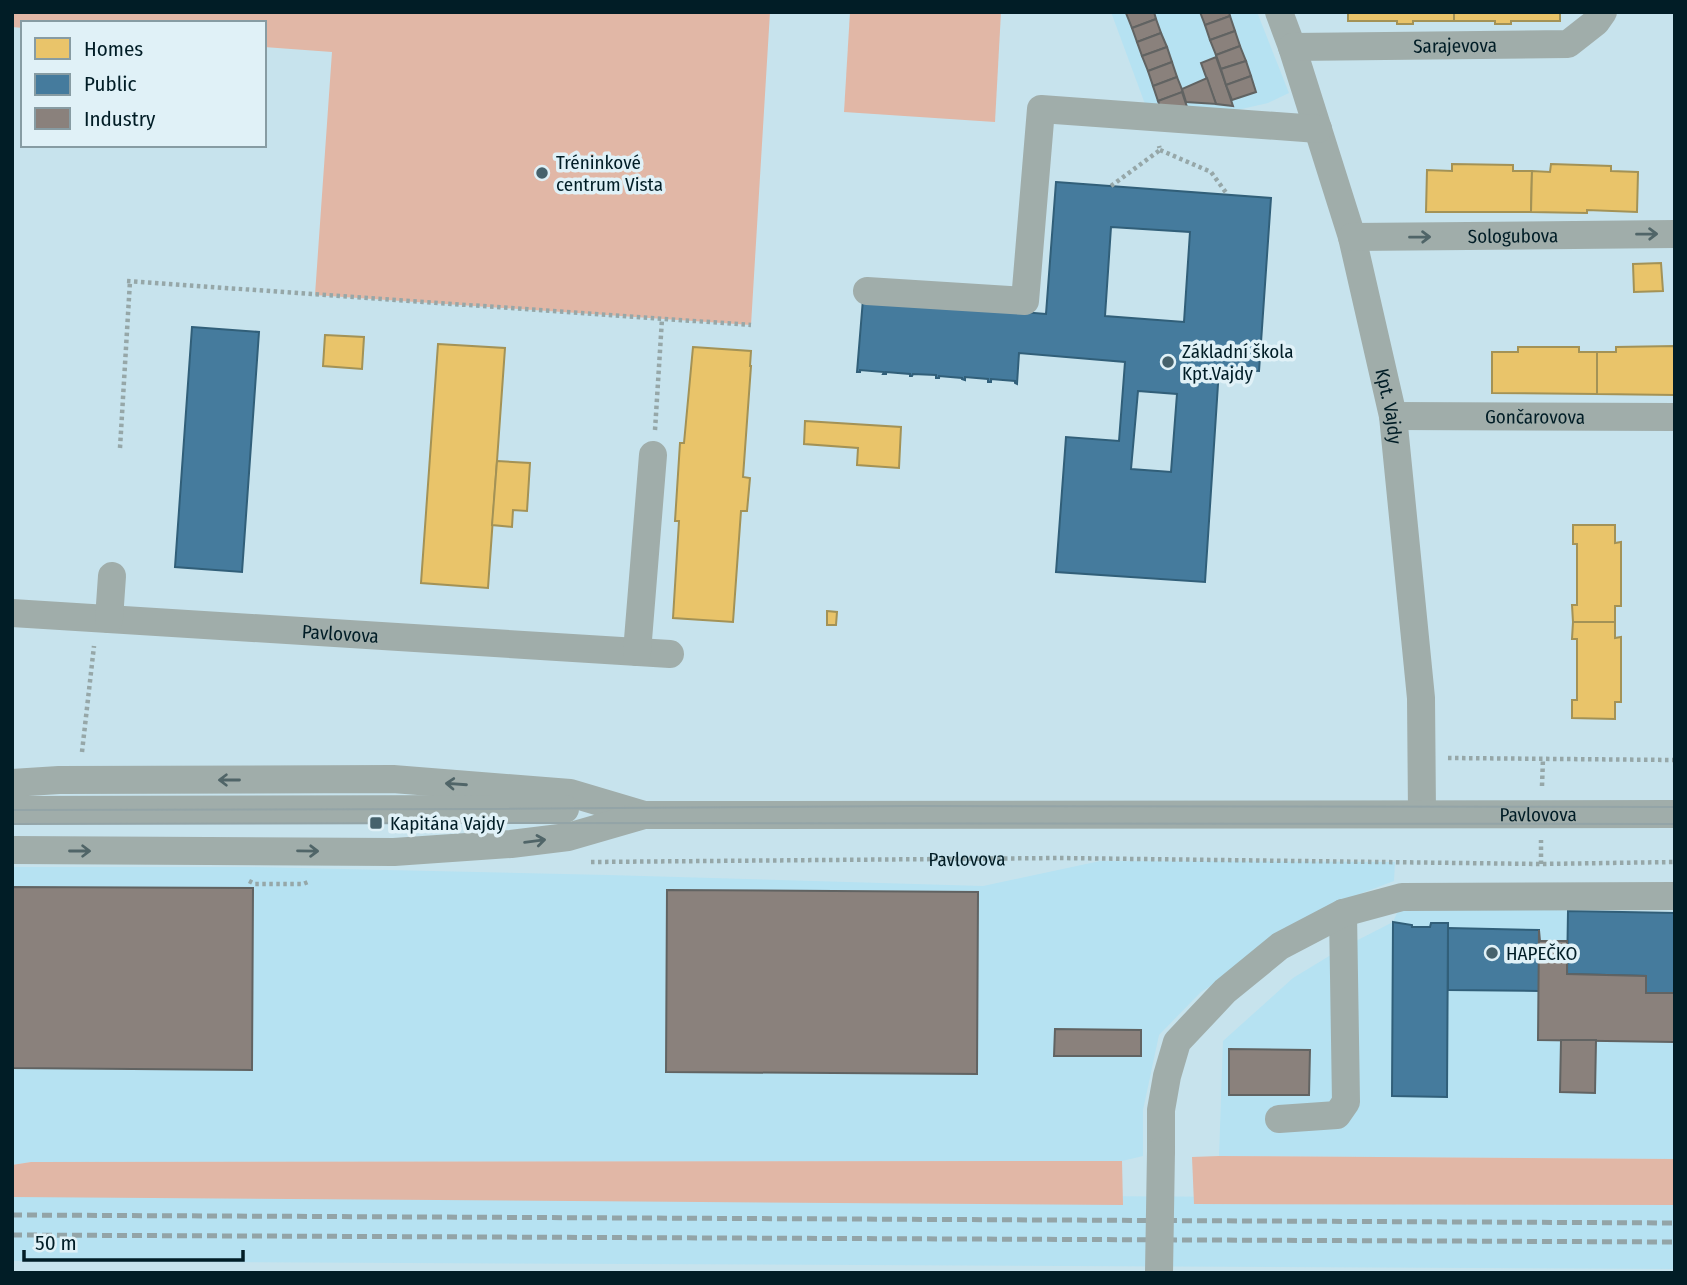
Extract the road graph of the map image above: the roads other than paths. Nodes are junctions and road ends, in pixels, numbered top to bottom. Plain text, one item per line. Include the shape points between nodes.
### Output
1 (1279, 12) edge
2 (1603, 12) edge
3 (1292, 47) junction
4 (1318, 129) junction
5 (1675, 234) edge
6 (1352, 237) junction
7 (867, 291) dead end
8 (1393, 416) junction
9 (1675, 416) edge
10 (653, 455) road end
11 (112, 576) dead end
12 (12, 613) edge
13 (103, 619) junction
14 (637, 652) junction
15 (670, 654) dead end
16 (12, 783) edge
17 (12, 810) edge
18 (632, 812) junction
19 (1422, 813) junction
20 (1675, 814) edge
21 (12, 850) edge
22 (1675, 896) edge
23 (1343, 913) junction
24 (1279, 1119) dead end
25 (1159, 1273) edge

1 - 3 street, Kpt. Vajdy
2 - 3 street, Sarajevova via 1568,44
3 - 4 street, Kpt. Vajdy
4 - 6 street, Kpt. Vajdy
4 - 7 street via 1041,109 1025,301
6 -> 5 street, Sologubova
6 - 8 street, Kpt. Vajdy
8 - 9 street, Gončarovova
8 - 19 street, Kpt. Vajdy via 1420,698
10 - 14 street
11 - 13 street
12 - 13 street, Pavlovova
13 - 14 street, Pavlovova
14 - 15 street, Pavlovova
18 -> 16 street, Pavlovova via 570,793 393,779
17 - 18 street
18 - 19 street, Pavlovova
21 -> 18 street, Pavlovova via 419,851 568,837
19 - 20 street, Pavlovova
22 - 23 street via 1402,897
23 - 24 street via 1346,1102 1337,1115
23 - 25 street, bridge via 1280,946 1225,991 1177,1042 1161,1110

